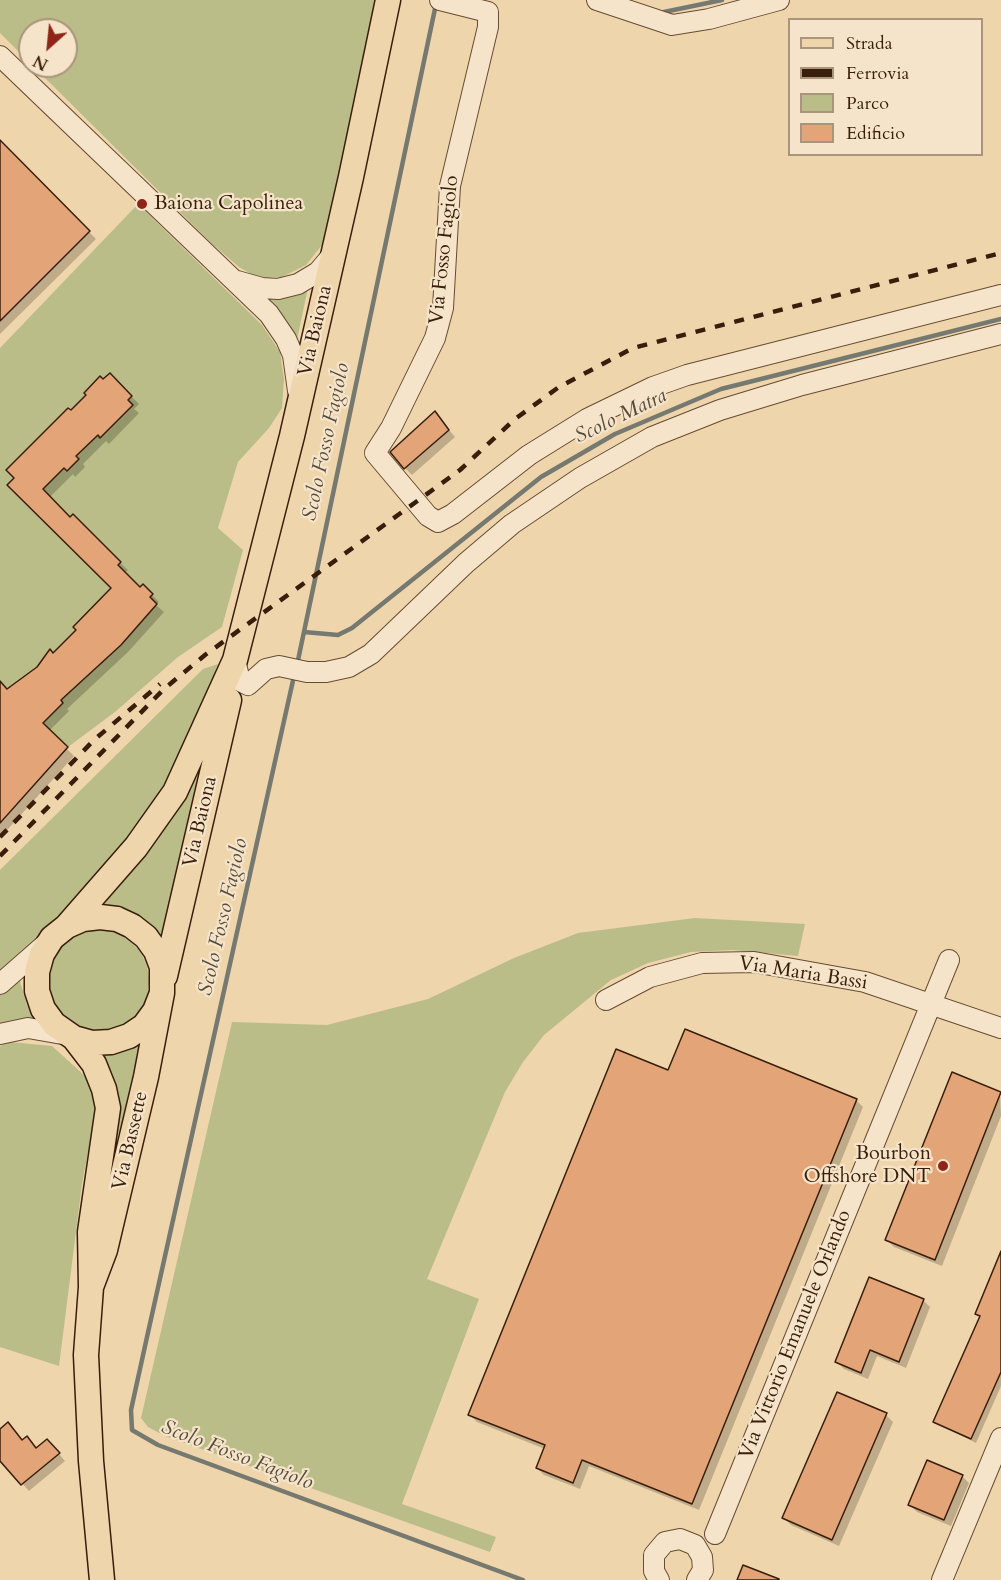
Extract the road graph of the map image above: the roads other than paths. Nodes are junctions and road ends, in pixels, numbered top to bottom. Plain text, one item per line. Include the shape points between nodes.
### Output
1 (388, 0) edge
2 (440, 0) edge
3 (597, 0) edge
4 (779, 0) edge
5 (489, 6) edge
6 (0, 56) edge
7 (334, 253) junction
8 (235, 280) junction
9 (1001, 295) edge
10 (1001, 334) edge
11 (299, 406) junction
12 (235, 660) junction
13 (59, 932) junction
14 (949, 960) dead end
15 (0, 984) edge
16 (162, 989) junction
17 (606, 1000) dead end
18 (932, 1004) junction
19 (1001, 1028) edge
20 (0, 1034) edge
21 (72, 1037) junction
22 (91, 1287) junction
23 (1001, 1438) edge
24 (714, 1534) junction
25 (695, 1545) junction
26 (700, 1575) edge
27 (102, 1580) edge
28 (659, 1580) edge
29 (942, 1580) edge

1 - 7 main road, Via Baiona
2 - 5 street, Via Fosso Fagiolo
3 - 4 street via 672,25
5 - 9 street, Via Fosso Fagiolo via 486,35 450,186 443,308 435,338 375,453 428,516 438,522 529,455 587,419 653,387
6 - 8 street
7 - 8 street via 318,272 298,284 262,288
7 - 11 main road, Via Baiona
8 - 11 street via 269,314 286,339 296,371
10 - 12 street via 792,388 720,410 652,437 580,478 512,524 371,654 349,667 307,672 279,666 266,669 248,685 240,681
11 - 12 main road, Via Baiona
12 - 13 main road, Via Baiona via 175,792 136,848
12 - 16 main road, Via Baiona via 229,704
13 - 15 street, Via Baiona
13 - 16 main road via 83,919 100,917 132,926 156,951 162,967
13 - 21 main road via 39,963 37,991 49,1016
14 - 18 street, Via Vittorio Emanuele Orlando
16 - 21 main road via 155,1011 144,1026 129,1036 92,1043
16 - 22 main road, Via Bassette via 146,1077 105,1250
17 - 18 street, Via Maria Bassi via 650,977 702,963 754,962 865,982
18 - 19 street, Via Maria Bassi
18 - 24 street, Via Vittorio Emanuele Orlando
20 - 21 street via 28,1028
21 - 22 main road, Via Bassette via 94,1064 108,1108 90,1232
22 - 27 main road, Via Bassette via 86,1355
23 - 29 street
24 - 25 street
24 - 26 street, Via Vittorio Emanuele Orlando
25 - 26 street, Via Vittorio Emanuele Orlando via 702,1557
25 - 28 street via 688,1540 672,1539 658,1548 653,1563

